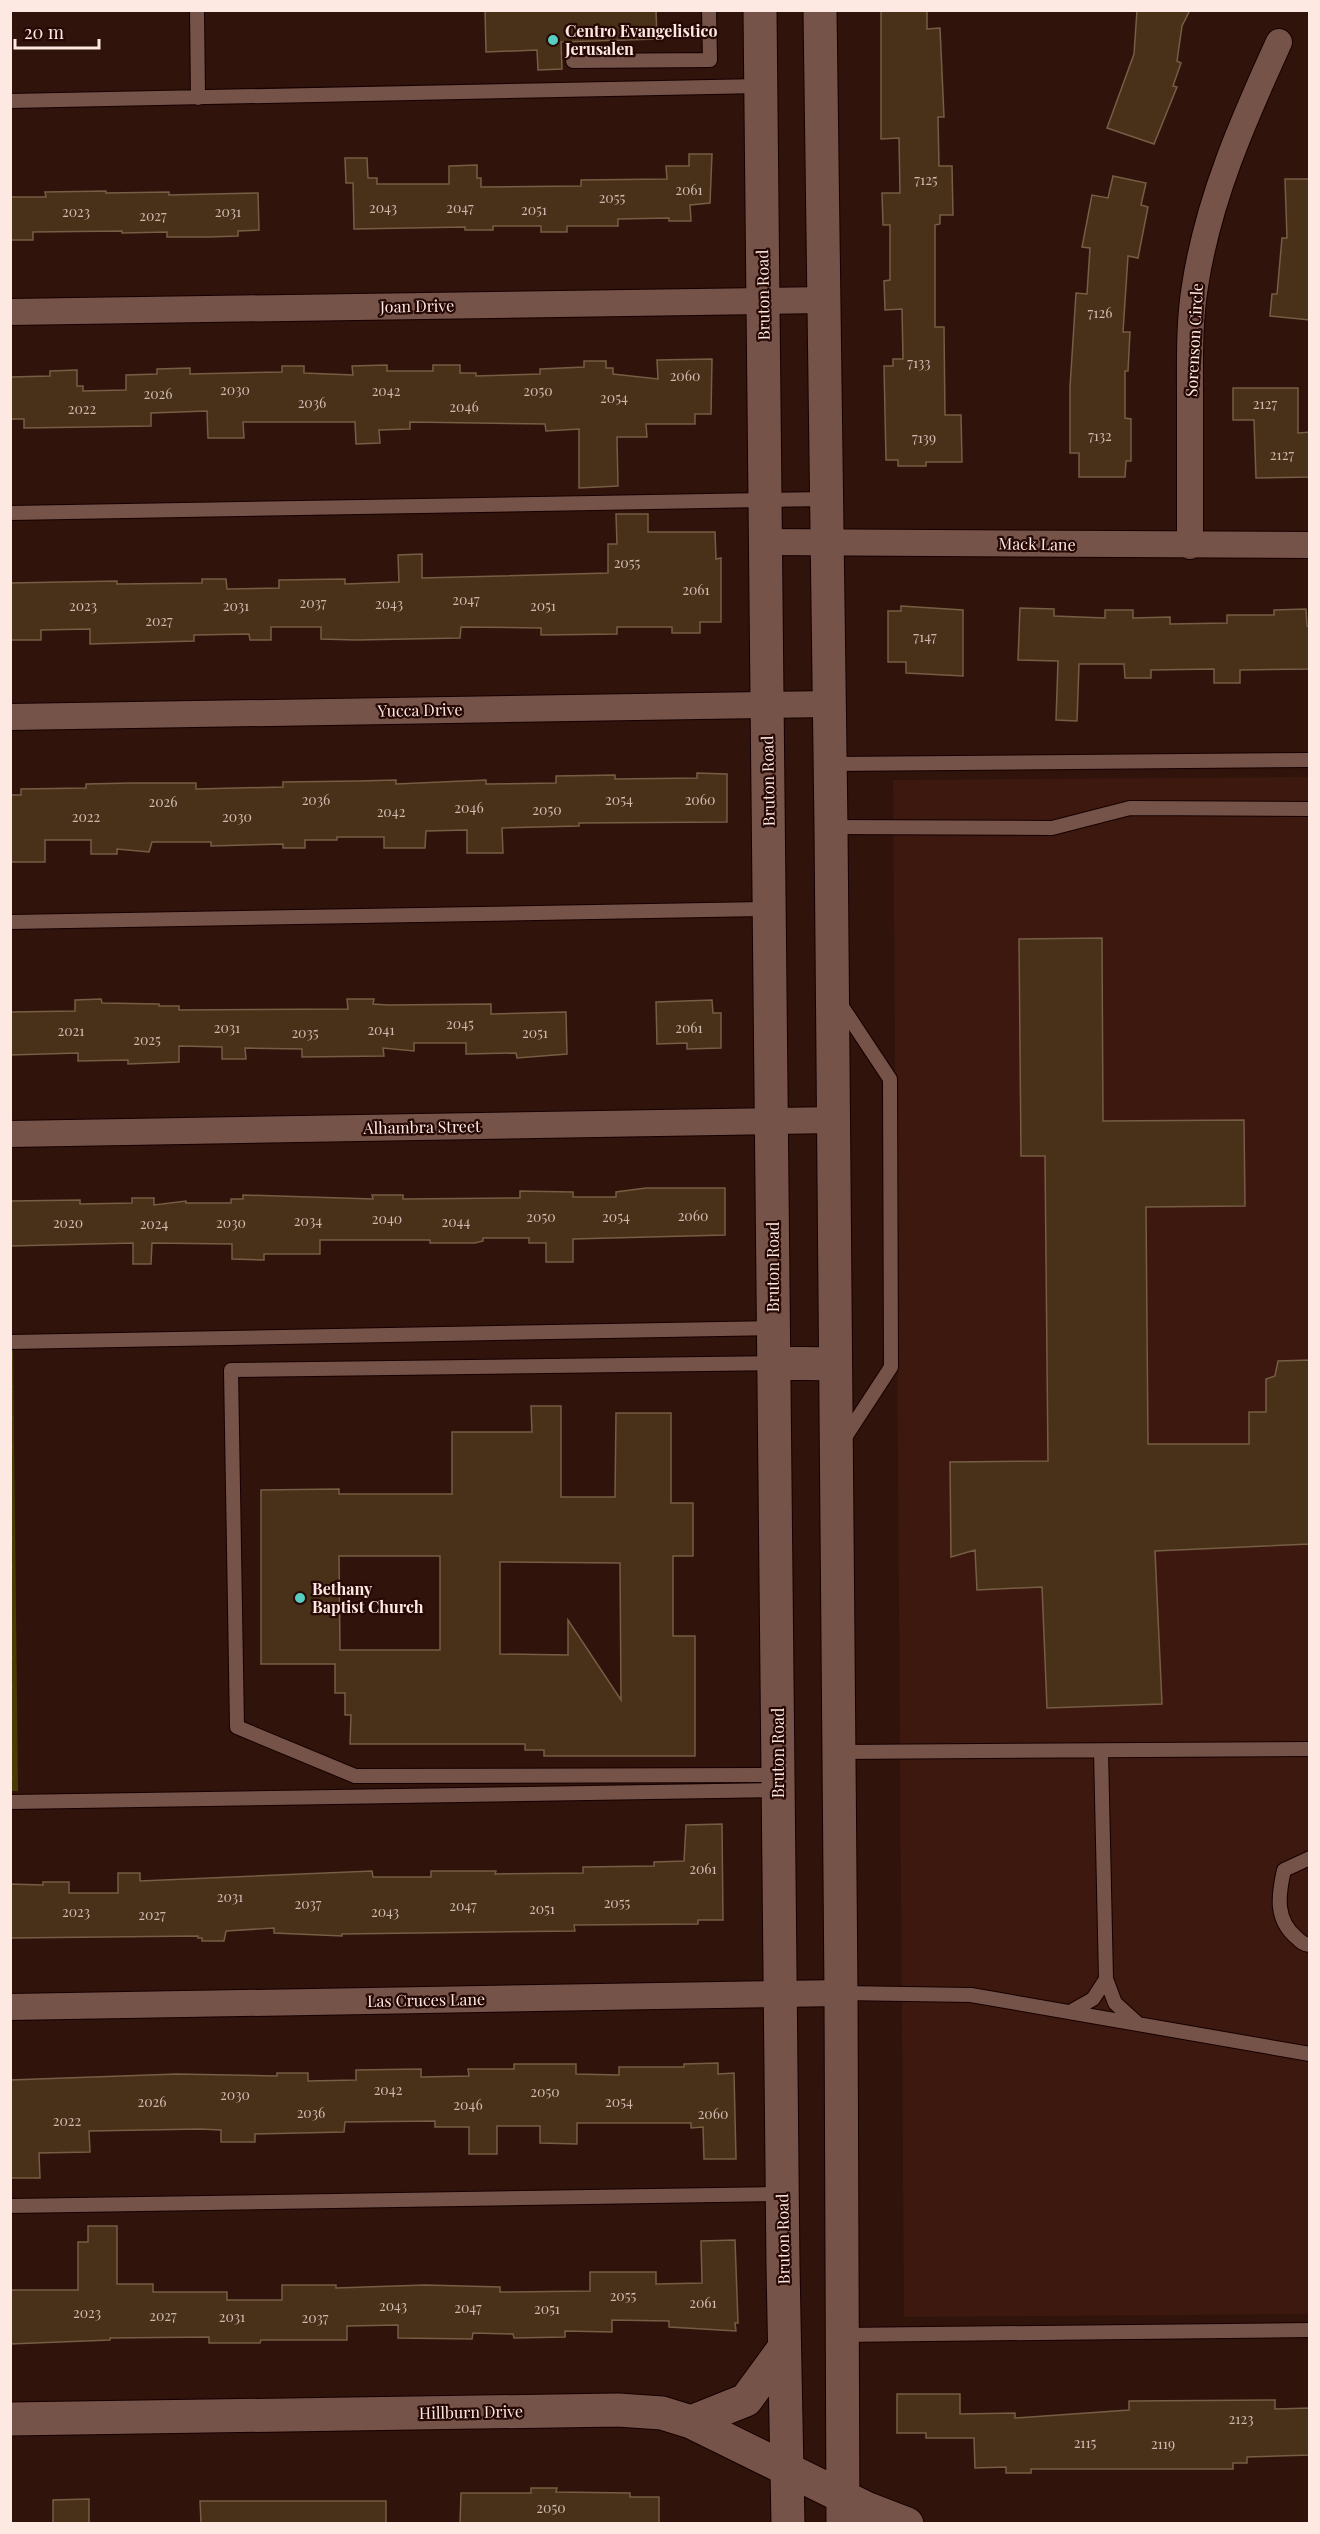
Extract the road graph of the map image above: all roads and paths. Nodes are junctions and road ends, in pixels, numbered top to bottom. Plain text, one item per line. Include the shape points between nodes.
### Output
1 (197, 10) edge
2 (709, 10) edge
3 (760, 10) edge
4 (820, 10) edge
5 (1279, 42) dead end
6 (573, 61) dead end
7 (761, 86) junction
8 (198, 98) junction
9 (10, 101) edge
10 (824, 300) junction
11 (763, 301) junction
12 (10, 312) edge
13 (827, 499) junction
14 (765, 501) junction
15 (10, 513) edge
16 (765, 542) junction
17 (827, 543) junction
18 (1310, 545) edge
19 (1190, 546) junction
20 (767, 703) junction
21 (830, 704) junction
22 (10, 717) edge
23 (1310, 760) edge
24 (830, 764) junction
25 (1310, 809) edge
26 (831, 827) junction
27 (769, 909) junction
28 (10, 922) edge
29 (832, 992) junction
30 (833, 1120) junction
31 (772, 1121) junction
32 (10, 1134) edge
33 (773, 1328) junction
34 (10, 1342) edge
35 (774, 1363) junction
36 (835, 1364) junction
37 (836, 1451) junction
38 (1310, 1749) edge
39 (1101, 1751) junction
40 (839, 1752) junction
41 (778, 1782) junction
42 (10, 1802) edge
43 (1310, 1858) edge
44 (1310, 1944) edge
45 (1106, 1979) junction
46 (841, 1993) junction
47 (781, 1994) junction
48 (10, 2007) edge
49 (1070, 2012) junction
50 (1137, 2023) junction
51 (1310, 2054) edge
52 (783, 2194) junction
53 (10, 2206) edge
54 (1310, 2330) edge
55 (841, 2335) junction
56 (784, 2348) junction
57 (10, 2419) edge
58 (691, 2422) junction
59 (788, 2470) junction
60 (843, 2510) edge
61 (788, 2523) edge
62 (907, 2523) edge

1 - 8 lane
2 - 6 lane via 710,60
3 - 7 main road, Bruton Road
4 - 10 main road
5 - 19 street, Sorenson Circle via 1220,182 1194,288
7 - 8 lane
7 - 11 main road, Bruton Road
8 - 9 lane
10 - 11 street, Joan Drive
10 - 13 main road
11 - 12 street, Joan Drive
11 - 14 main road, Bruton Road
13 - 14 lane
13 - 17 main road
14 - 15 lane
14 - 16 main road, Bruton Road
16 - 17 street, Mack Lane
16 - 20 main road, Bruton Road
17 - 19 street, Mack Lane
17 - 21 main road
18 - 19 street, Mack Lane
20 - 21 street, Yucca Drive
20 - 22 street, Yucca Drive
20 - 27 main road, Bruton Road
21 - 24 main road
23 - 24 lane
24 - 26 main road
25 - 26 lane via 1130,808 1052,828
26 - 29 main road
27 - 28 lane
27 - 31 main road, Bruton Road
29 - 30 main road
29 - 37 lane via 890,1079 891,1367
30 - 31 street, Alhambra Street
30 - 36 main road
31 - 32 street, Alhambra Street
31 - 33 main road, Bruton Road
33 - 34 lane
33 - 35 main road, Bruton Road
35 - 36 main road
35 - 41 main road, Bruton Road
35 - 41 lane via 231,1370 237,1727 355,1776
36 - 37 main road
37 - 40 main road
38 - 39 lane
39 - 40 lane
39 - 45 lane
40 - 46 main road
41 - 42 lane
41 - 47 main road, Bruton Road
43 - 44 lane via 1284,1870 1280,1913 1286,1929 1304,1944
45 - 49 lane via 1093,1999
45 - 50 lane via 1115,2003
46 - 47 street, Las Cruces Lane
46 - 49 lane via 971,1995
46 - 55 main road
47 - 48 street, Las Cruces Lane
47 - 52 main road, Bruton Road
49 - 50 lane
50 - 51 lane
52 - 53 lane
52 - 56 main road, Bruton Road
54 - 55 lane
55 - 60 main road
56 - 58 main road via 746,2400
56 - 59 main road, Bruton Road
57 - 58 main road, Hillburn Drive via 618,2410 662,2413
58 - 59 main road, Hillburn Drive
59 - 60 main road, Hillburn Drive
59 - 61 main road, Bruton Road
60 - 62 main road, Hillburn Drive via 868,2509

